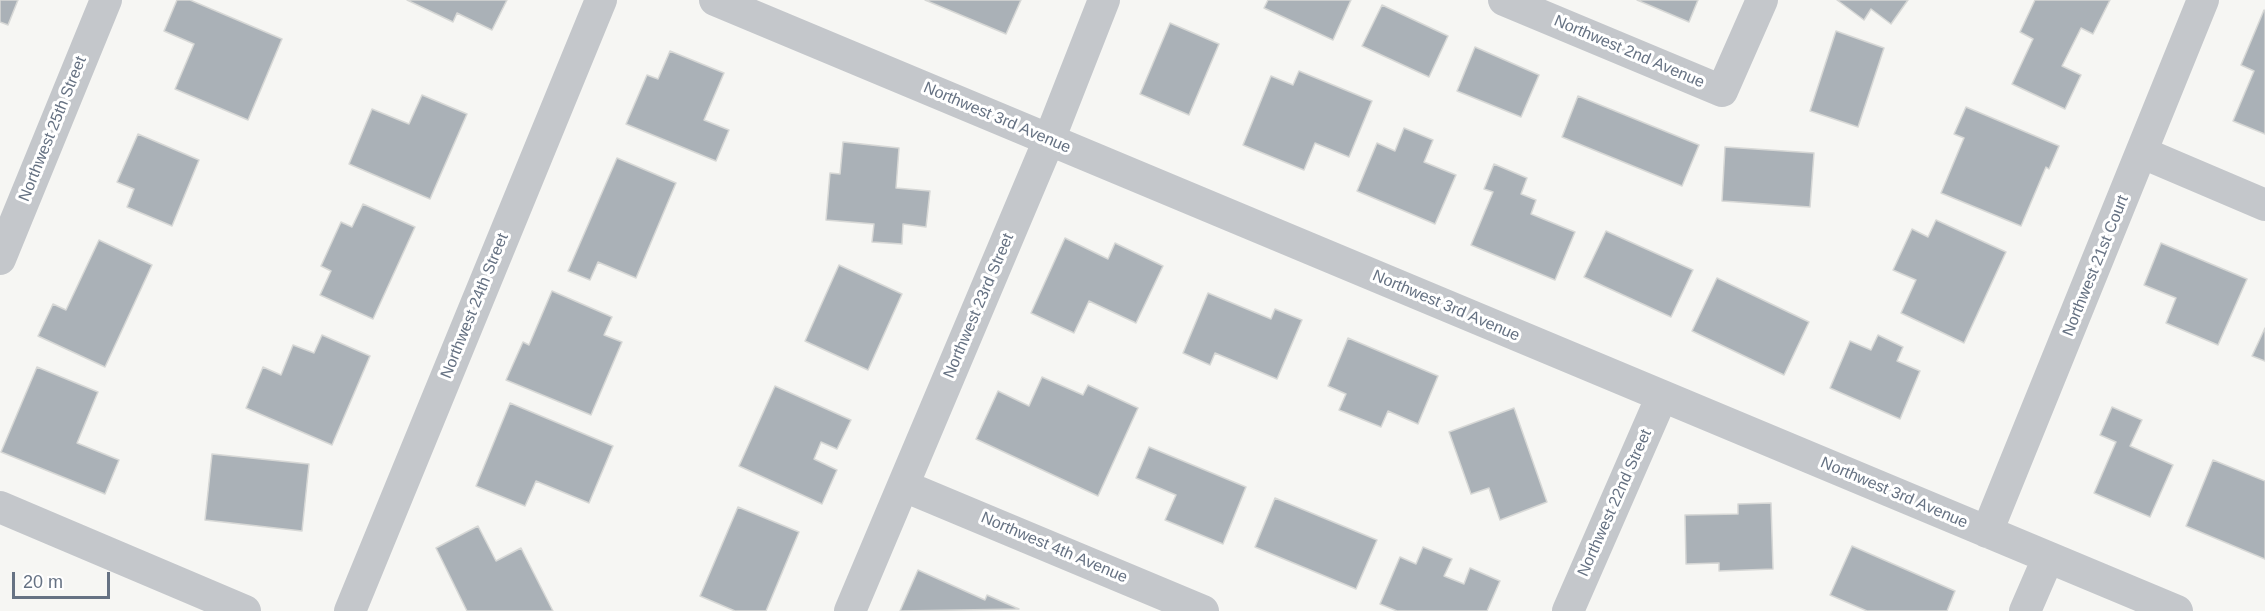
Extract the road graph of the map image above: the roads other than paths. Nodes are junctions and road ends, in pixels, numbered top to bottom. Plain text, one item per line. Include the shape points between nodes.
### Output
1 (106, 0) edge
2 (601, 0) edge
3 (715, 0) edge
4 (1104, 0) edge
5 (1503, 0) edge
6 (1762, 0) edge
7 (2203, 0) edge
8 (1049, 140) junction
9 (2143, 153) junction
10 (2265, 205) edge
11 (8, 217) edge
12 (0, 259) edge
13 (1662, 396) junction
14 (904, 486) junction
15 (0, 507) edge
16 (1987, 532) junction
17 (2048, 558) junction
18 (245, 611) edge
19 (350, 611) edge
20 (850, 611) edge
21 (1203, 611) edge
22 (1568, 611) edge
23 (2025, 611) edge
24 (2177, 611) edge

1 - 11 street, Northwest 25th Street
2 - 19 street, Northwest 24th Street
3 - 8 street, Northwest 3rd Avenue
4 - 8 street, Northwest 23rd Street
5 - 6 street, Northwest 2nd Avenue via 1722,91
7 - 9 street, Northwest 21st Court
8 - 13 street, Northwest 3rd Avenue
8 - 14 street, Northwest 23rd Street
9 - 10 street
9 - 16 street, Northwest 21st Court
11 - 12 street, Northwest 25th Street
13 - 16 street, Northwest 3rd Avenue
13 - 22 street, Northwest 22nd Street
14 - 20 street, Northwest 23rd Street
14 - 21 street, Northwest 4th Avenue
15 - 18 street
16 - 17 street, Northwest 3rd Avenue
17 - 23 street
17 - 24 street, Northwest 3rd Avenue

